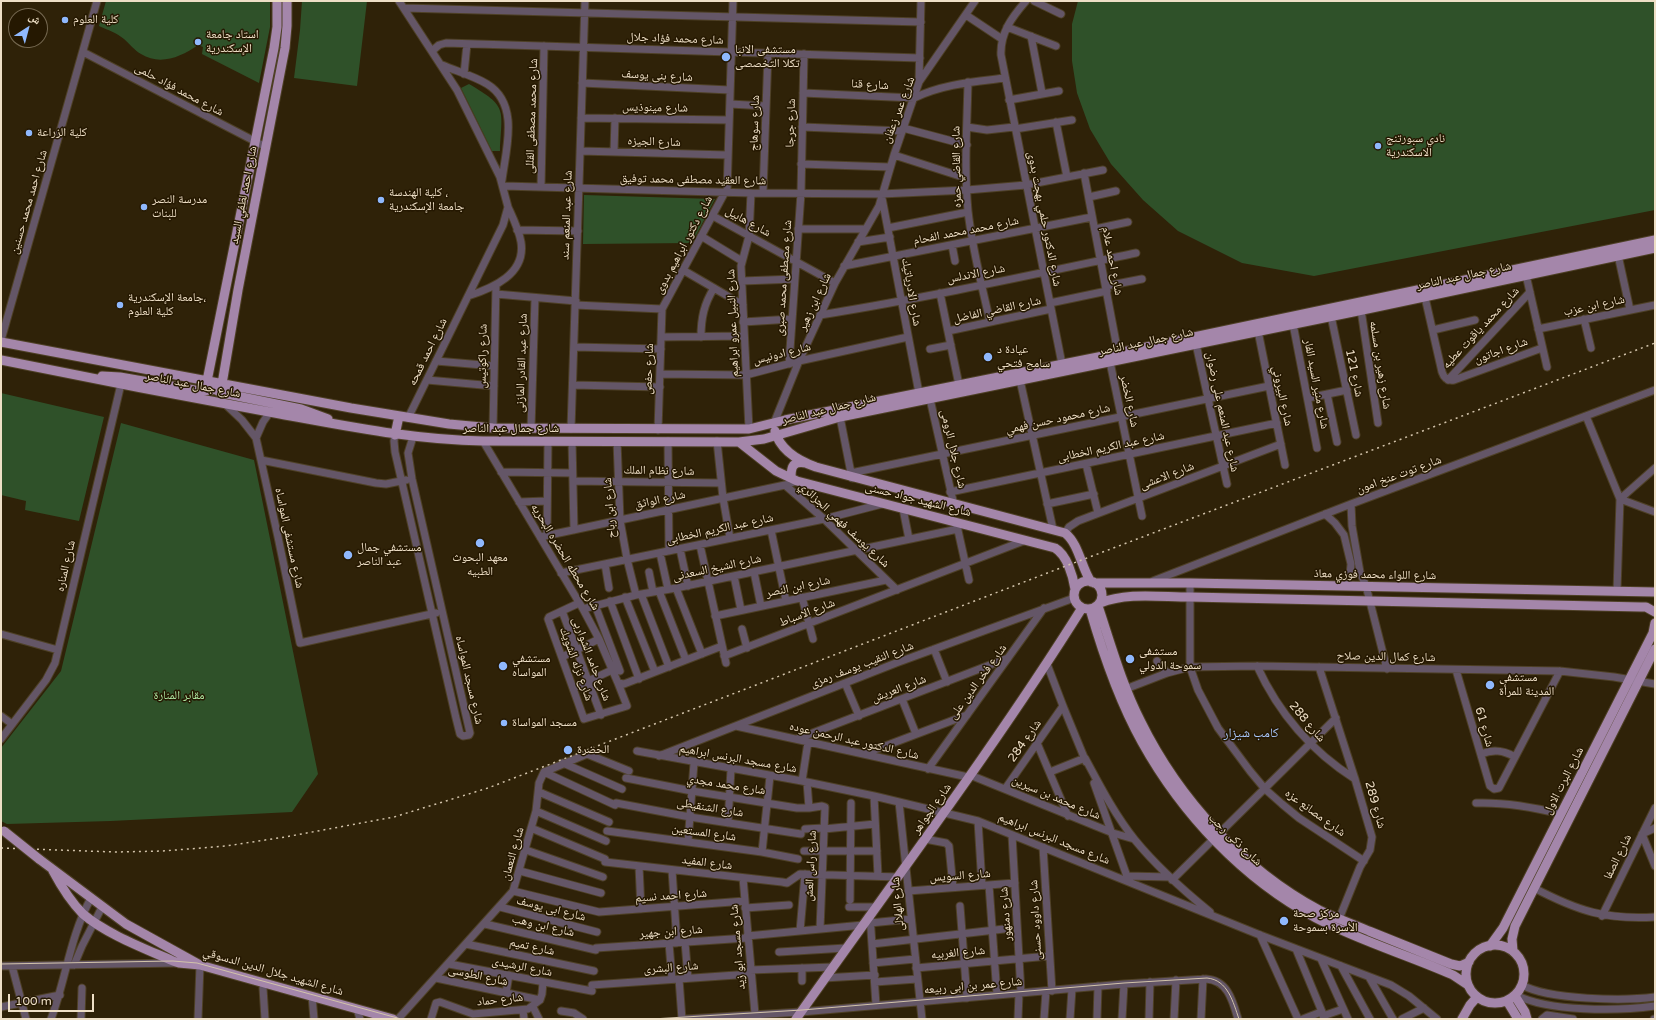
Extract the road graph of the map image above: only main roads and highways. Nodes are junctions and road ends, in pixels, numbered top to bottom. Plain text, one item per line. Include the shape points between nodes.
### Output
1 (277, 1) edge
2 (288, 1) edge
3 (1655, 240) edge
4 (1655, 248) edge
5 (1424, 292) junction
6 (1307, 317) junction
7 (1, 341) edge
8 (1, 360) edge
9 (90, 378) junction
10 (207, 381) junction
11 (218, 387) junction
12 (403, 417) junction
13 (793, 419) junction
14 (774, 423) junction
15 (337, 424) junction
16 (796, 429) junction
17 (395, 435) junction
18 (776, 435) junction
19 (739, 442) junction
20 (806, 463) junction
21 (791, 482) junction
22 (1092, 582) junction
23 (1655, 592) edge
24 (1075, 593) junction
25 (1092, 607) junction
26 (1655, 612) edge
27 (1655, 623) edge
28 (1655, 649) edge
29 (1631, 675) junction
30 (1640, 678) junction
31 (1624, 689) junction
32 (1633, 693) junction
33 (3, 830) edge
34 (1216, 835) junction
35 (1549, 838) junction
36 (1557, 842) junction
37 (51, 868) junction
38 (1490, 946) junction
39 (1513, 951) junction
40 (1468, 962) junction
41 (200, 965) junction
42 (1468, 985) junction
43 (1516, 996) junction
44 (1477, 997) junction
45 (1506, 1001) junction
46 (798, 1015) edge
47 (393, 1019) edge
48 (1462, 1019) edge
49 (1518, 1019) edge
50 (1527, 1019) edge

1 - 10 main road, شارع احمد لطفي السيد via 274,48
2 - 11 main road, شارع احمد لطفي السيد via 285,48
3 - 5 main road, شارع جمال عبد الناصر
4 - 5 main road, شارع جمال عبد الناصر via 1526,275
5 - 6 main road, شارع جمال عبد الناصر
5 - 6 main road, شارع جمال عبد الناصر via 1361,310 1331,316
6 - 13 main road, شارع جمال عبد الناصر via 1118,352
6 - 16 main road, شارع جمال عبد الناصر via 1293,324 840,417
7 - 10 main road, شارع جمال عبد الناصر
8 - 9 main road, شارع جمال عبد الناصر
9 - 11 main road via 110,375 192,390 207,391
9 - 15 main road, شارع جمال عبد الناصر
10 - 11 main road, شارع جمال عبد الناصر
11 - 12 main road, شارع جمال عبد الناصر
11 - 15 main road via 222,393 302,409
12 - 14 main road, شارع جمال عبد الناصر via 449,424 531,429 749,430
12 - 17 main road
13 - 14 main road, شارع جمال عبد الناصر
13 - 16 main road via 792,424
14 - 18 main road, شارع الشهيد جواد حسنى
15 - 17 main road, شارع جمال عبد الناصر
16 - 18 main road, شارع جمال عبد الناصر
17 - 19 main road, شارع جمال عبد الناصر via 483,441
18 - 19 main road, شارع جمال عبد الناصر via 761,440
18 - 20 main road, شارع الشهيد جواد حسنى via 790,454
19 - 21 main road, شارع الشهيد جواد حسنى
20 - 21 main road via 800,462 793,466
20 - 22 main road, شارع الشهيد جواد حسنى via 1064,533 1073,542
21 - 24 main road, شارع الشهيد جواد حسنى via 903,509 957,526 1052,546 1060,552 1072,576
22 - 23 main road, شارع اللواء محمد فوزي معاذ
22 - 24 main road via 1082,583
22 - 25 main road via 1099,586 1102,598
24 - 25 main road via 1077,604
25 - 26 main road via 1124,597 1190,597 1646,607
25 - 34 main road, شارع ذكى رجب via 1123,690 1133,725 1182,800
25 - 46 main road, شارع الجواهر via 1047,664 868,921
27 - 29 main road, شارع البرت الاول via 1653,633
28 - 30 main road, شارع البرت الاول
29 - 30 main road via 1639,671
29 - 31 main road, شارع البرت الاول
30 - 32 main road, شارع البرت الاول
31 - 32 main road via 1628,693
31 - 35 main road, شارع البرت الاول
32 - 36 main road, شارع البرت الاول
33 - 37 main road, شارع الشهيد جلال الدين الدسوقي, bridge
34 - 40 main road, شارع ذكى رجب via 1282,887 1319,910 1451,964 1460,966
34 - 42 main road, شارع ذكى رجب via 1230,855 1289,902 1335,927 1453,974
35 - 36 main road
35 - 38 main road, شارع البرت الاول via 1503,928
36 - 39 main road, شارع البرت الاول via 1513,932
37 - 41 main road, شارع الشهيد جلال الدين الدسوقي via 144,935
37 - 41 main road, شارع الشهيد جلال الدين الدسوقي via 83,913 94,922 179,963
38 - 39 main road via 1502,946
38 - 40 main road via 1477,952
39 - 43 main road via 1524,970 1522,985
40 - 42 main road
41 - 47 main road, شارع الشهيد جلال الدين الدسوقي
42 - 44 main road
43 - 45 main road
43 - 50 main road
44 - 45 main road via 1491,1003
44 - 48 main road
45 - 49 main road

